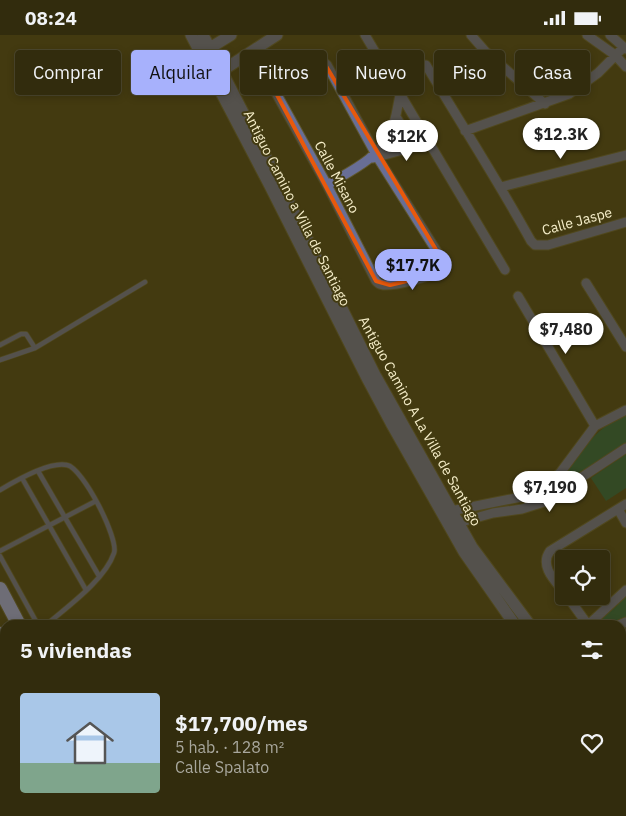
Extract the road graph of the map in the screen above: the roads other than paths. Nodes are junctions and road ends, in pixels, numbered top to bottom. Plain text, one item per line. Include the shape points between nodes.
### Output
1 (191, 35) edge
2 (202, 35) edge
3 (231, 35) edge
4 (365, 35) edge
5 (471, 35) edge
6 (587, 35) edge
7 (610, 35) edge
8 (274, 36) edge
9 (625, 48) edge
10 (204, 50) edge
11 (205, 50) edge
12 (207, 50) edge
13 (374, 50) edge
14 (615, 55) junction
15 (230, 65) edge
16 (426, 65) dead end
17 (626, 67) edge
18 (229, 95) edge
19 (400, 95) joint
20 (545, 104) junction
21 (396, 117) junction
22 (465, 131) junction
23 (429, 143) junction
24 (415, 147) junction
25 (626, 155) edge
26 (374, 156) junction
27 (327, 185) junction
28 (501, 187) junction
29 (626, 221) edge
30 (505, 270) dead end
31 (145, 283) dead end
32 (586, 283) dead end
33 (518, 296) dead end
34 (0, 345) edge
35 (626, 347) edge
36 (34, 348) junction
37 (0, 360) edge
38 (626, 410) edge
39 (594, 426) junction
40 (626, 448) edge
41 (38, 471) junction
42 (560, 473) junction
43 (22, 478) junction
44 (570, 484) junction
45 (0, 490) edge
46 (96, 501) junction
47 (622, 507) edge
48 (447, 513) junction
49 (64, 517) junction
50 (626, 523) edge
51 (49, 524) junction
52 (454, 524) junction
53 (0, 551) edge
54 (0, 556) edge
55 (99, 576) junction
56 (555, 580) edge
57 (0, 589) edge
58 (86, 590) junction
59 (626, 590) edge
60 (574, 605) edge
61 (16, 620) edge
62 (35, 620) edge
63 (52, 620) edge
64 (511, 620) edge
65 (526, 620) edge
66 (584, 620) edge
67 (593, 620) edge

1 - 10 street
2 - 11 street, Antiguo Camino A La Villa de Santiago
3 - 12 street
4 - 13 street
5 - 20 street
6 - 14 street
7 - 9 street
8 - 15 street
9 - 14 street
14 - 17 street
14 - 20 street via 580,88
16 - 22 street
18 - 48 street, Antiguo Camino A La Villa de Santiago via 280,182
19 - 21 street
19 - 23 street
20 - 22 street
21 - 24 street
21 - 26 street via 386,141
22 - 28 street
23 - 24 street
23 - 30 street
24 - 26 street
25 - 28 street
26 - 27 street
26 - 27 street, Calle Misano via 327,65 320,59 312,60 280,81 276,85 276,93
26 - 27 street, Calle Misano via 441,257 440,269 432,275 390,285 376,281
28 - 29 street, Calle Jaspe via 535,245 548,245
31 - 36 lane
32 - 35 street
33 - 39 street
34 - 36 lane via 26,334
36 - 37 lane
38 - 39 street
39 - 42 street
40 - 44 street
41 - 43 lane
41 - 46 lane via 65,464 73,467
41 - 49 lane
42 - 44 street
42 - 48 street via 536,494
43 - 45 lane
43 - 51 lane
44 - 52 street via 544,503
46 - 49 lane
46 - 55 lane via 114,540 115,551
47 - 50 street
47 - 56 street via 547,554 548,571
48 - 52 street, Antiguo Camino A La Villa de Santiago
49 - 51 lane
49 - 55 lane
51 - 53 lane
51 - 58 lane
52 - 64 street via 472,566
52 - 65 street, Antiguo Camino A La Villa de Santiago
54 - 62 lane
55 - 58 lane
57 - 61 highway
58 - 63 lane
59 - 67 street
60 - 66 street

